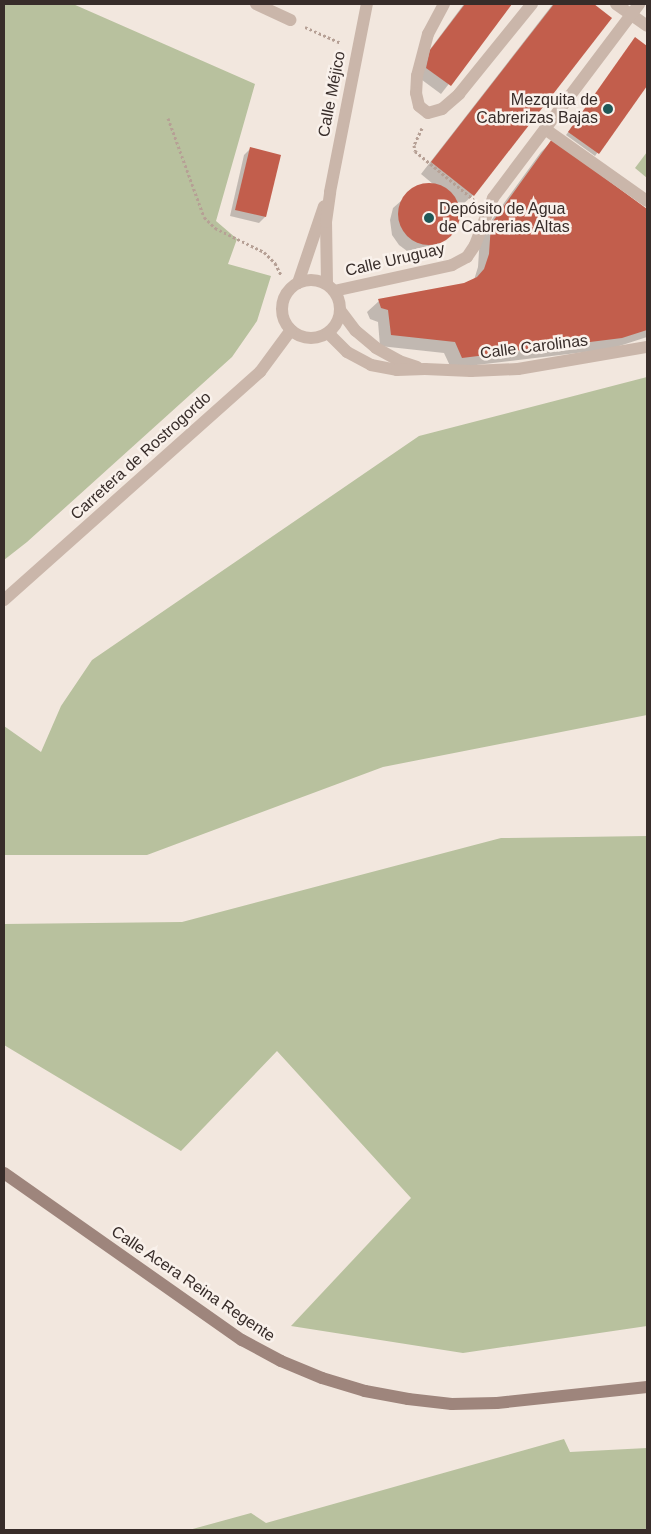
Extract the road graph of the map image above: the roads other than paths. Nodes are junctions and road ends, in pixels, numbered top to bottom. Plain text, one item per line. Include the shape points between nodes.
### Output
1 (256, 4) edge
2 (367, 4) edge
3 (444, 4) edge
4 (532, 4) edge
5 (616, 4) edge
6 (639, 4) edge
7 (631, 14) junction
8 (290, 20) road end
9 (647, 26) edge
10 (545, 129) junction
11 (330, 192) junction
12 (647, 201) edge
13 (298, 283) junction
14 (330, 288) junction
15 (340, 310) junction
16 (291, 330) junction
17 (328, 333) junction
18 (647, 347) edge
19 (424, 369) junction
20 (4, 600) edge
21 (4, 1174) edge
22 (647, 1387) edge

1 - 8 street
2 - 11 street, Calle Méjico
3 - 4 street via 428,34 417,76 419,106 428,114 442,109 459,94
5 - 7 street
6 - 7 street, Calle Uruguay
7 - 9 street
7 - 10 street, Calle Uruguay
10 - 12 street
10 - 14 street, Calle Uruguay via 494,198 467,257 452,265
11 - 13 street, Calle Méjico
11 - 14 street, Calle Méjico via 326,238
13 - 14 street via 307,280
13 - 16 street via 287,293 282,305 284,319
14 - 15 street
15 - 17 street
15 - 19 street, Calle Carolinas via 356,331 376,348 399,361
16 - 17 street via 302,337 315,338
16 - 20 street, Carretera de Rostrogordo via 260,372
17 - 19 street, Calle Carolinas via 347,352 371,364 398,370
18 - 19 street, Calle Carolinas via 518,369 471,372
21 - 22 street, Calle Acera Reina Regente via 242,1340 322,1378 382,1394 452,1404 497,1403

